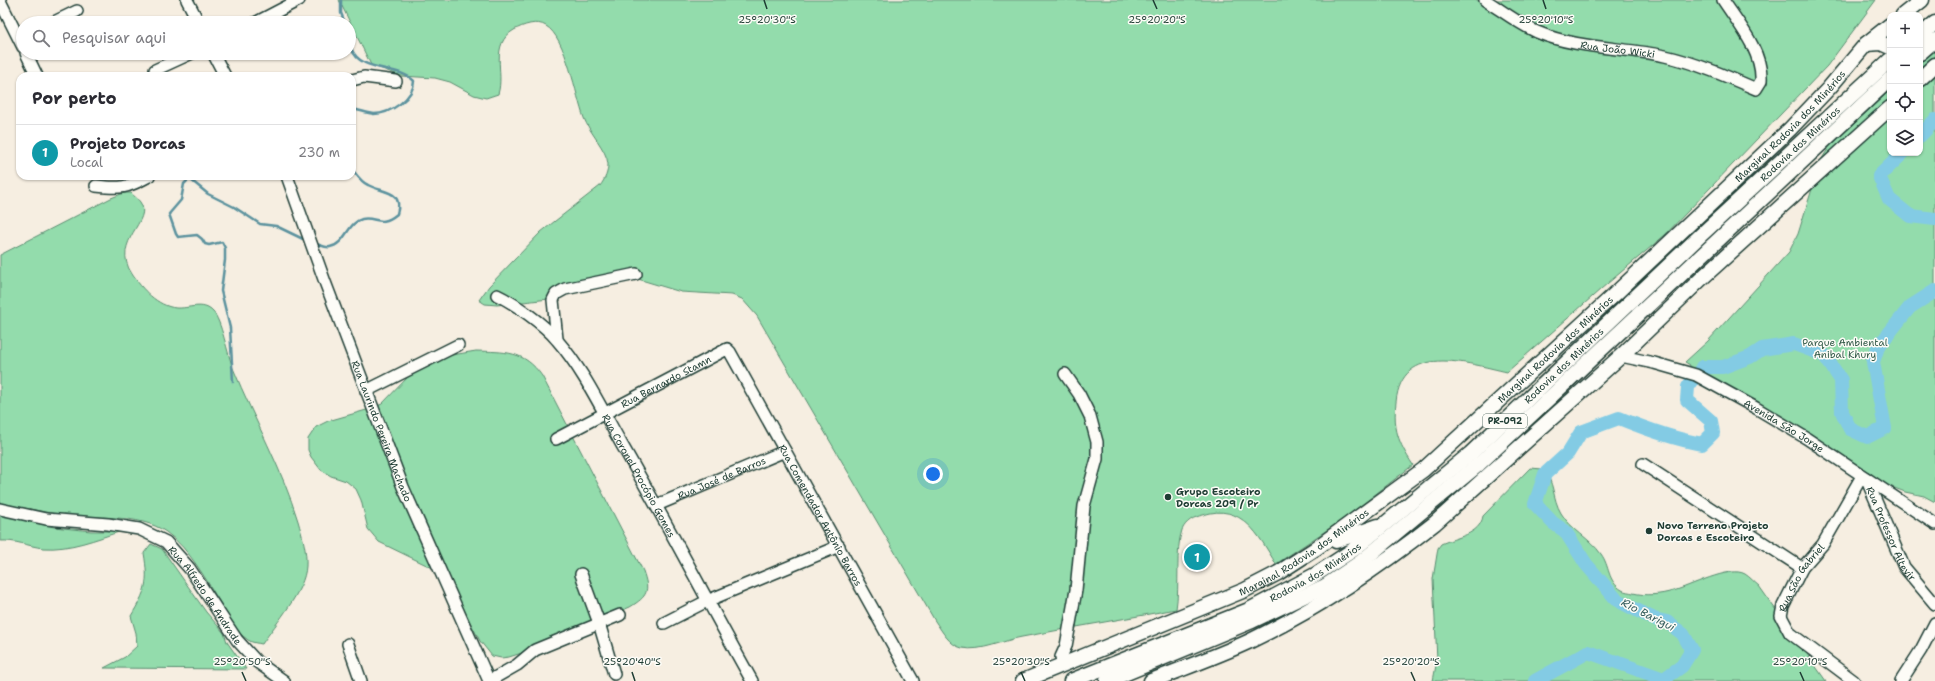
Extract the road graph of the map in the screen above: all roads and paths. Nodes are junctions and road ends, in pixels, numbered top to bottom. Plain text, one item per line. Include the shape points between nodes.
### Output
1 (187, 0) edge
2 (299, 0) edge
3 (1485, 0) edge
4 (1724, 0) edge
5 (1922, 0) edge
6 (0, 2) edge
7 (77, 11) dead end
8 (1906, 12) edge
9 (67, 16) edge
10 (195, 16) edge
11 (268, 16) edge
12 (1935, 23) edge
13 (1887, 27) edge
14 (16, 30) edge
15 (1928, 38) edge
16 (1866, 44) junction
17 (1887, 46) edge
18 (1923, 48) edge
19 (1923, 59) edge
20 (1935, 59) edge
21 (29, 60) edge
22 (177, 60) edge
23 (217, 60) edge
24 (1887, 62) edge
25 (1935, 65) edge
26 (155, 70) dead end
27 (35, 72) edge
28 (223, 72) edge
29 (1923, 76) edge
30 (356, 79) edge
31 (396, 81) dead end
32 (1887, 82) edge
33 (1887, 111) edge
34 (1745, 171) junction
35 (142, 180) edge
36 (288, 180) edge
37 (96, 186) dead end
38 (1762, 225) junction
39 (1700, 235) junction
40 (1694, 262) junction
41 (636, 274) dead end
42 (497, 295) dead end
43 (556, 339) junction
44 (458, 345) dead end
45 (727, 350) joint
46 (1621, 356) junction
47 (1065, 374) dead end
48 (366, 390) junction
49 (604, 413) junction
50 (556, 439) dead end
51 (786, 451) junction
52 (1643, 464) dead end
53 (1864, 477) junction
54 (657, 506) junction
55 (0, 509) edge
56 (1391, 520) junction
57 (1935, 524) edge
58 (839, 546) junction
59 (1315, 549) junction
60 (1802, 568) junction
61 (581, 574) dead end
62 (707, 601) junction
63 (1935, 604) edge
64 (620, 615) dead end
65 (664, 622) dead end
66 (599, 623) junction
67 (1935, 623) edge
68 (348, 644) dead end
69 (1063, 665) junction
70 (614, 674) dead end
71 (284, 681) edge
72 (360, 681) edge
73 (489, 681) edge
74 (752, 681) edge
75 (912, 681) edge
76 (1023, 681) edge
77 (1071, 681) edge
78 (1107, 681) edge
79 (1151, 681) edge
80 (1854, 681) edge
81 (1901, 681) edge

1 - 10 street
2 - 11 street
3 - 4 street, Rua João Wicki via 1536,31 1559,39 1665,56 1708,68 1756,89 1761,82 1758,60 1751,43
5 - 8 main road
6 - 14 street
7 - 9 street
12 - 15 main road
13 - 16 main road, Marginal Rodovia dos Minérios
15 - 18 main road
16 - 17 main road via 1882,43
16 - 34 main road, Marginal Rodovia dos Minérios via 1795,124
19 - 20 main road
21 - 27 street
22 - 26 street
23 - 28 street
24 - 39 main road, Rodovia dos Minérios / PR-092
25 - 29 main road
30 - 31 street via 364,77
32 - 40 main road, Rodovia dos Minérios / PR-092
33 - 38 main road
34 - 39 main road
34 - 59 main road, Marginal Rodovia dos Minérios via 1423,470
35 - 37 street via 118,189
36 - 48 street, Rua Laurindo Pereira Machado
38 - 40 main road
38 - 46 main road
39 - 56 main road, Rodovia dos Minérios / PR-092 via 1470,454
40 - 78 main road, Rodovia dos Minérios / PR-092 via 1479,464 1362,561 1325,586 1252,621
41 - 43 street via 565,289 556,294 553,300
42 - 43 street, Rua Coronel Procópio Gomes via 512,302
43 - 49 street, Rua Coronel Procópio Gomes
44 - 48 street
45 - 49 street, Rua Bernardo Stamn
45 - 51 street, Rua Comendador Antônio Barros
46 - 53 street, Avenida São Jorge via 1696,375 1756,408
46 - 79 main road via 1435,523 1386,562 1278,627 1220,654
47 - 69 street via 1090,416 1097,442 1097,459 1084,506 1076,590 1066,646 1061,657
48 - 73 street, Rua Laurindo Pereira Machado via 403,487
49 - 50 street, Rua Bernardo Stamn
49 - 54 street, Rua Coronel Procópio Gomes
51 - 54 street, Rua José de Barros
51 - 58 street, Rua Comendador Antônio Barros
52 - 60 street
53 - 57 street, Avenida São Jorge
53 - 60 street, Rua São Gabriel via 1823,544
53 - 63 street, Rua Professor Altevir via 1904,567
54 - 62 street, Rua Coronel Procópio Gomes
55 - 71 street, Rua Alfredo de Andrade via 46,519 139,529 166,542 190,569 237,640 257,662
56 - 59 main road
56 - 77 main road, Rodovia dos Minérios / PR-092 via 1353,550 1315,575 1249,610
58 - 62 street
58 - 75 street, Rua Comendador Antônio Barros
59 - 69 main road, Marginal Rodovia dos Minérios via 1278,573 1245,590
60 - 80 street, Rua São Gabriel via 1783,606 1781,616 1784,623 1790,633
61 - 66 street
62 - 65 street
62 - 74 street, Rua Coronel Procópio Gomes
64 - 66 street
66 - 70 street
66 - 73 street via 535,650 517,665
67 - 81 street via 1922,650
68 - 72 street
69 - 76 main road, Marginal Rodovia dos Minérios

